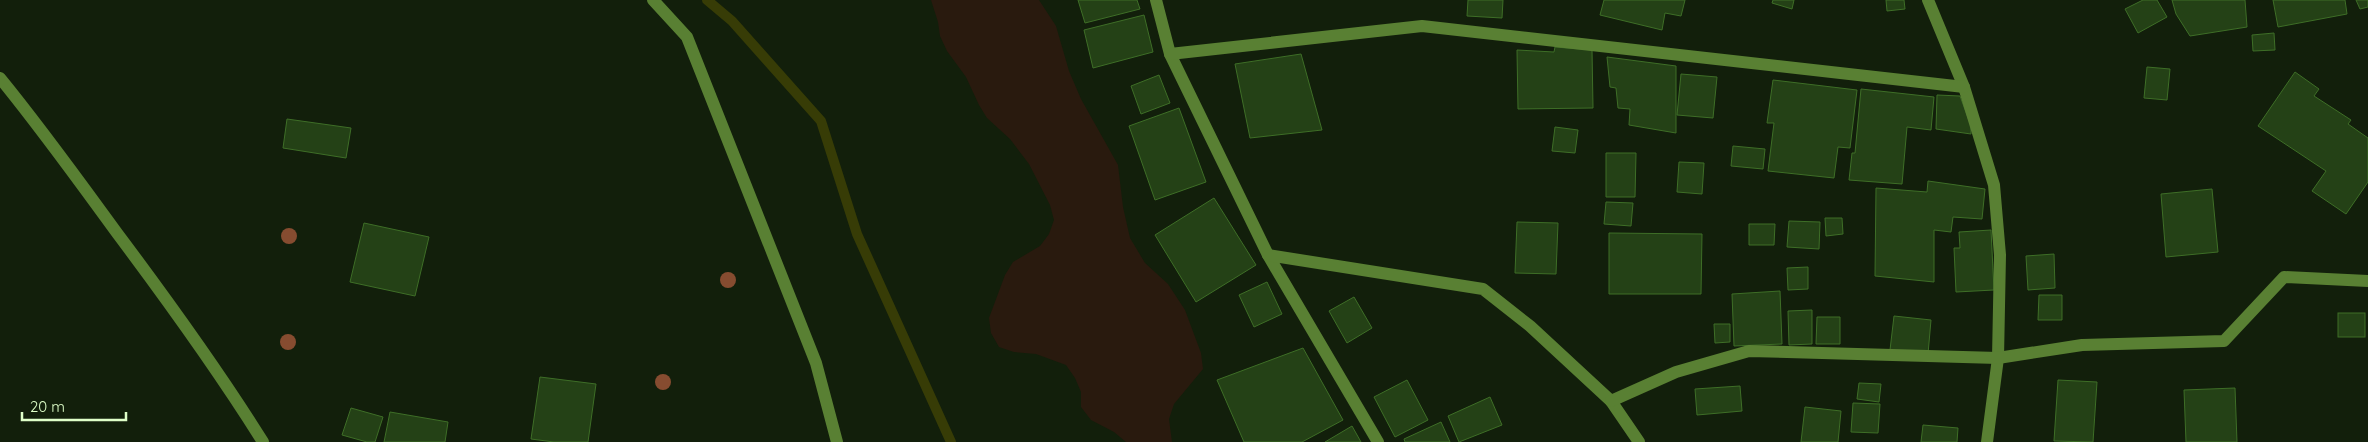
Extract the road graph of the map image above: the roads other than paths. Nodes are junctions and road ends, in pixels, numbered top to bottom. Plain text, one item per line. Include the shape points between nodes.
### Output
1 (653, 0) edge
2 (1156, 0) edge
3 (1928, 0) edge
4 (1170, 54) junction
5 (0, 78) edge
6 (1964, 87) junction
7 (1268, 255) junction
8 (2368, 281) edge
9 (1998, 358) junction
10 (1611, 401) junction
11 (263, 442) edge
12 (837, 442) edge
13 (1378, 442) edge
14 (1639, 442) edge
15 (1987, 442) edge

1 - 12 street via 687,38 816,362
2 - 4 street
3 - 6 street
4 - 6 street via 1422,26
4 - 7 street
5 - 11 street via 230,388
6 - 9 street via 1994,185 2000,255
7 - 10 street via 1483,289 1530,326
7 - 13 street
8 - 9 street via 2284,277 2224,341 2082,345
9 - 10 street via 1749,351 1676,372
9 - 15 street
10 - 14 street

